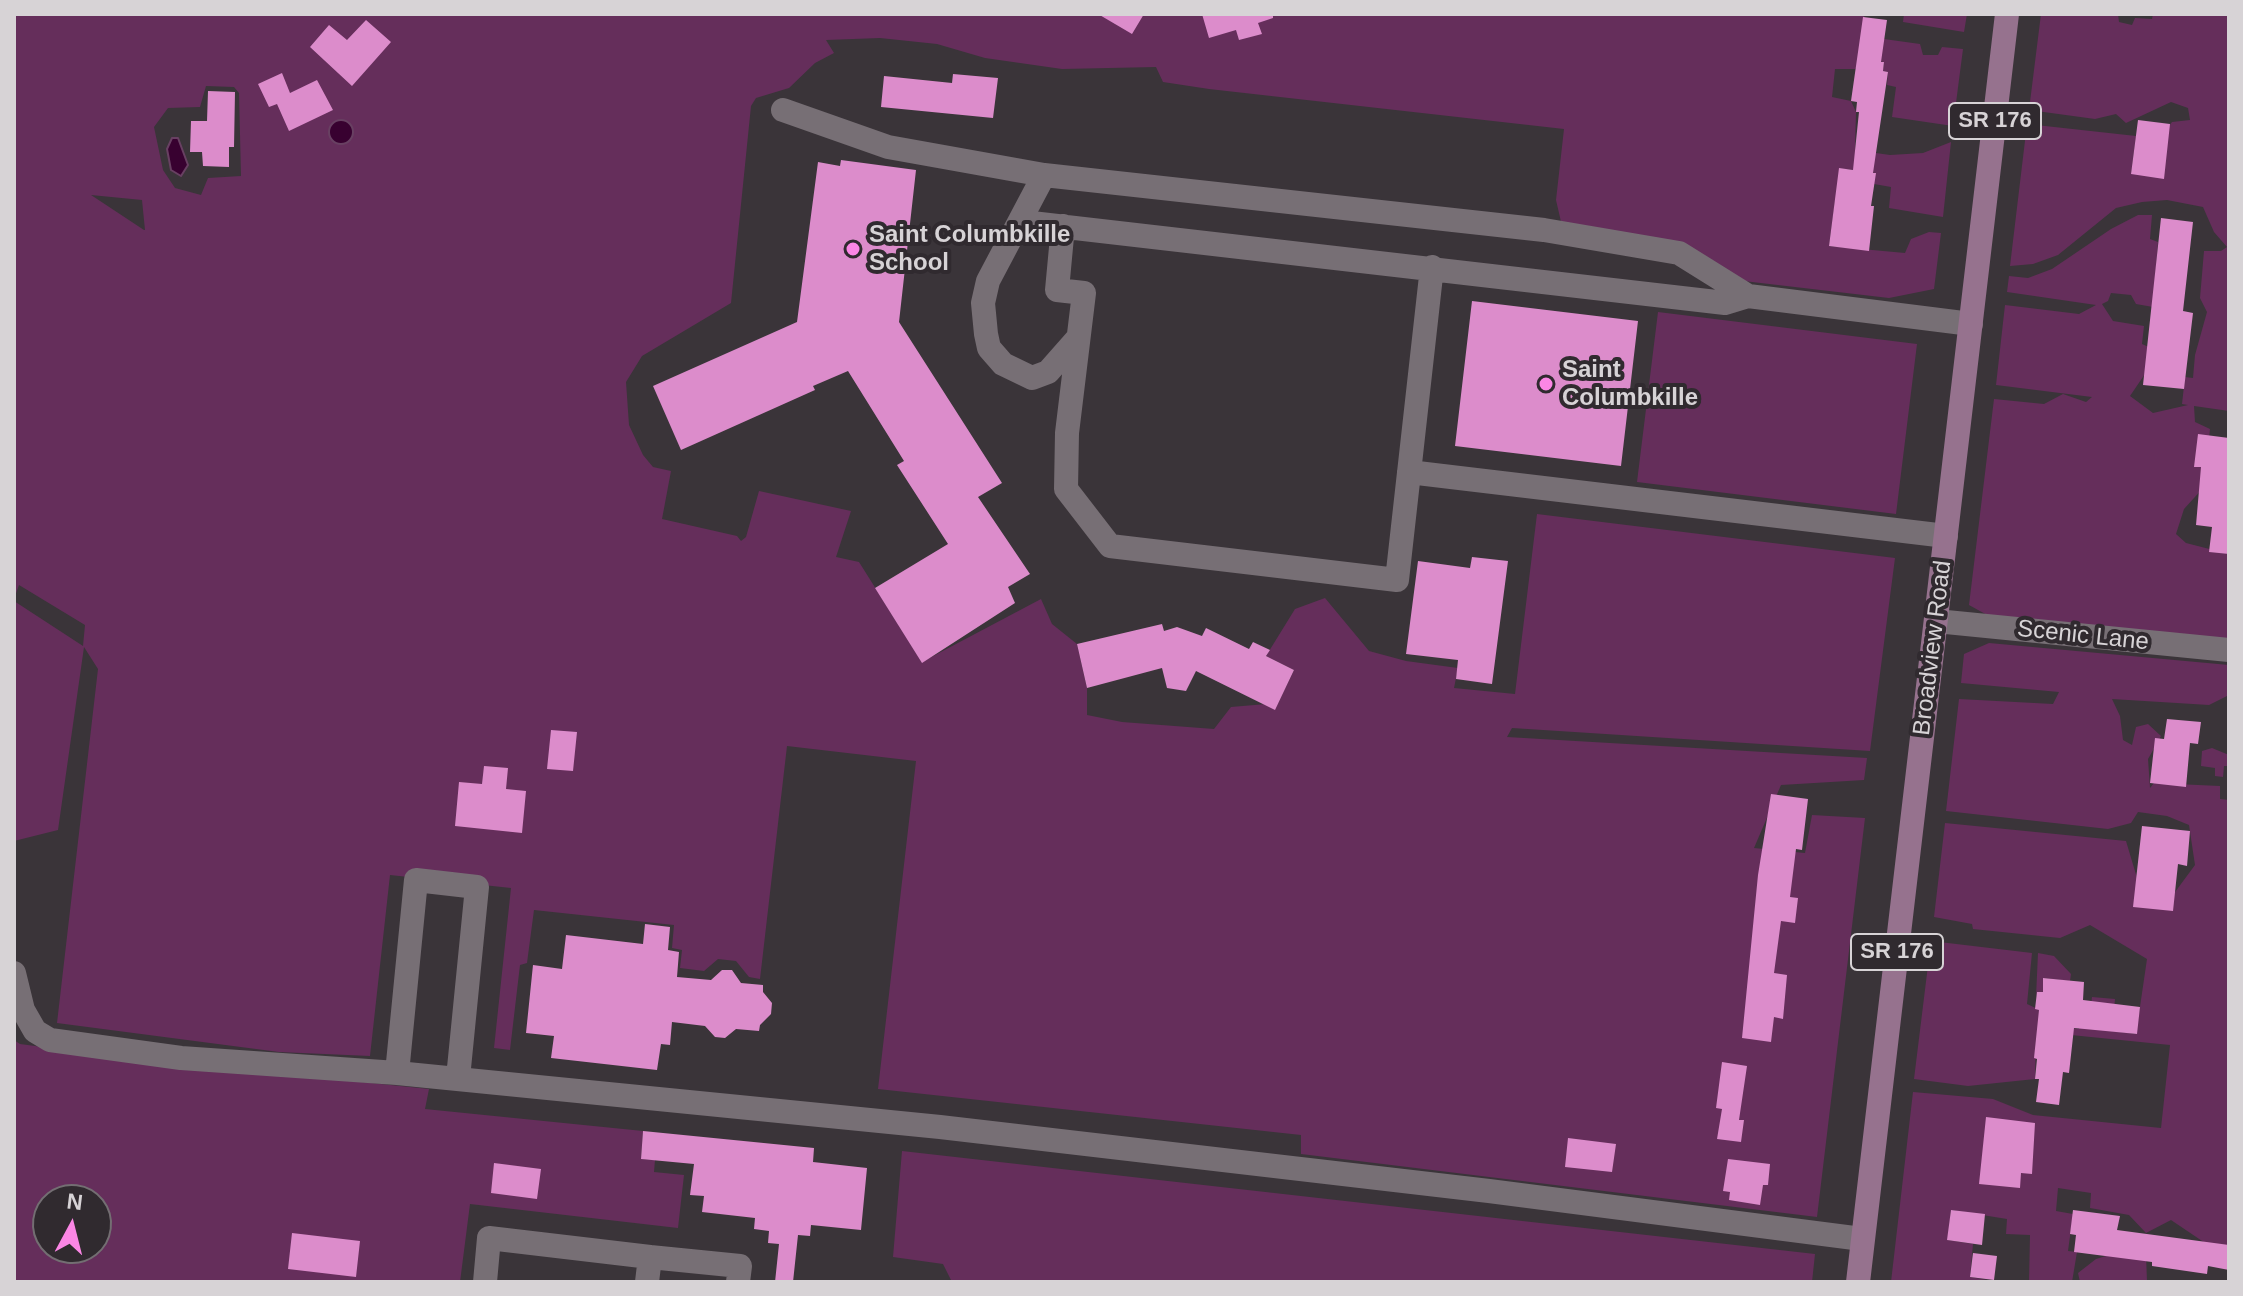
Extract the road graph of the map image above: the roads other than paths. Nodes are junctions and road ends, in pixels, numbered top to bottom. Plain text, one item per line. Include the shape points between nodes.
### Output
1 (2007, 14) edge
2 (783, 110) dead end
3 (1044, 175) junction
4 (1023, 222) junction
5 (1063, 226) junction
6 (1432, 267) junction
7 (1748, 296) junction
8 (1971, 324) junction
9 (1078, 338) junction
10 (1409, 472) junction
11 (1946, 536) junction
12 (1936, 621) junction
13 (2229, 650) edge
14 (14, 973) edge
15 (397, 1073) junction
16 (458, 1078) junction
17 (1862, 1239) junction
18 (650, 1257) junction
19 (485, 1282) edge
20 (647, 1282) edge
21 (738, 1282) edge
22 (1858, 1282) edge

1 - 8 main road, Broadview Road / SR 176
2 - 3 street via 888,147
3 - 4 street
3 - 7 street via 1544,230 1634,245 1679,253
4 - 5 street
4 - 9 street via 988,281 983,303 989,348 1003,364 1041,377
5 - 6 street
5 - 9 street via 1057,290 1084,293
6 - 7 street via 1725,303
6 - 10 street
7 - 8 street
8 - 11 main road, Broadview Road / SR 176
9 - 10 street via 1066,489 1110,546 1397,580
10 - 11 street
11 - 12 main road, Broadview Road / SR 176
12 - 13 street, Scenic Lane
12 - 17 main road, Broadview Road / SR 176
14 - 15 street via 23,1010 35,1031 50,1040 181,1058
15 - 16 street
15 - 16 street via 416,880 477,887
16 - 17 street via 940,1127
17 - 22 main road, Broadview Road / SR 176
18 - 19 street via 489,1238
18 - 20 street
18 - 21 street via 740,1266

